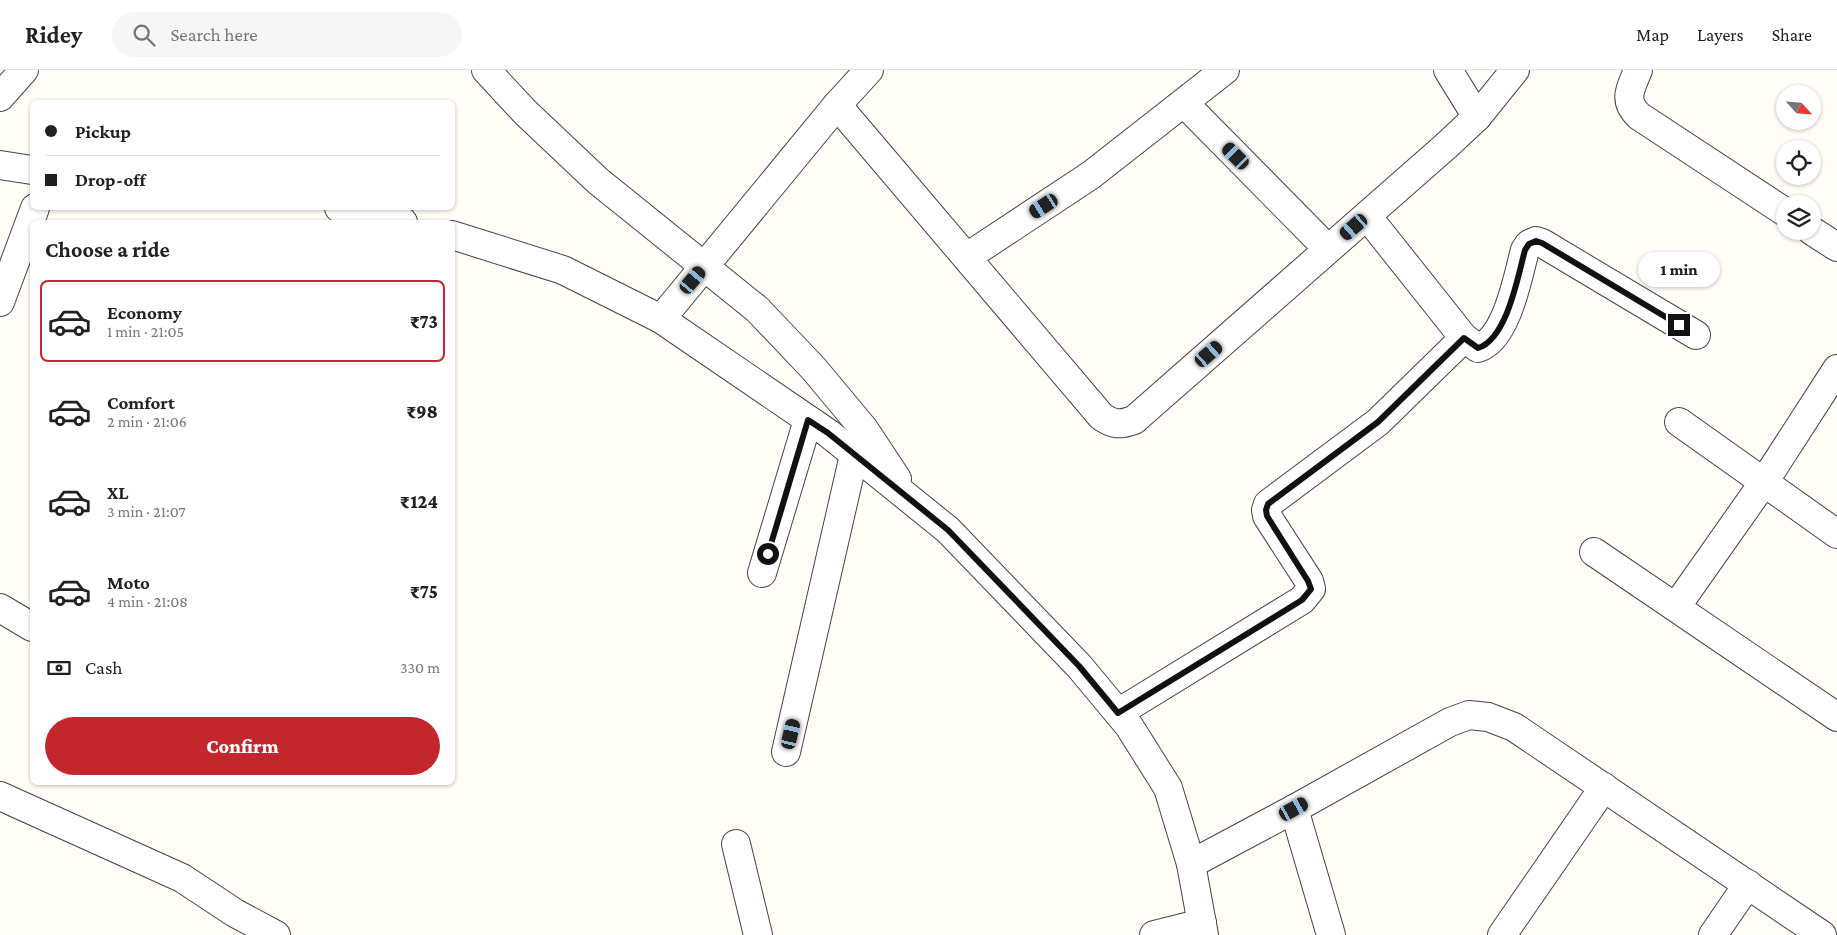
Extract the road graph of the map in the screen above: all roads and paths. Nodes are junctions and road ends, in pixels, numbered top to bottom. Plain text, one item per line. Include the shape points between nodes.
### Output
1 (24, 70) edge
2 (486, 70) edge
3 (869, 70) edge
4 (1225, 70) edge
5 (1448, 70) edge
6 (1515, 70) edge
7 (1638, 70) edge
8 (0, 97) edge
9 (1184, 103) junction
10 (837, 105) junction
11 (1477, 117) junction
12 (0, 165) edge
13 (30, 170) edge
14 (1776, 206) edge
15 (348, 210) edge
16 (1367, 216) junction
17 (391, 220) edge
18 (30, 221) edge
19 (455, 236) edge
20 (1821, 236) edge
21 (1837, 247) edge
22 (1328, 249) junction
23 (967, 258) junction
24 (704, 267) junction
25 (0, 302) edge
26 (661, 319) junction
27 (1696, 335) dead end
28 (1464, 338) junction
29 (1837, 369) edge
30 (808, 420) junction
31 (1679, 422) dead end
32 (854, 455) junction
33 (1764, 482) junction
34 (912, 501) junction
35 (1837, 534) edge
36 (1594, 552) dead end
37 (762, 573) dead end
38 (0, 608) edge
39 (1676, 608) junction
40 (30, 626) edge
41 (1118, 713) junction
42 (1837, 717) edge
43 (786, 752) dead end
44 (1604, 787) junction
45 (0, 796) edge
46 (1294, 809) junction
47 (736, 844) dead end
48 (1191, 864) junction
49 (1748, 884) junction
50 (1203, 929) edge
51 (276, 935) edge
52 (758, 935) edge
53 (1154, 935) edge
54 (1331, 935) edge
55 (1502, 935) edge
56 (1713, 935) edge
57 (1822, 935) edge

1 - 8 street
2 - 24 street via 598,181
3 - 10 street
4 - 9 street
5 - 11 street
6 - 11 street
7 - 14 street via 1628,102 1638,116
9 - 22 street
9 - 23 street via 1091,175
10 - 23 street
10 - 24 street
11 - 16 street
12 - 13 street
15 - 17 street
16 - 22 street
16 - 28 street
18 - 25 street
19 - 26 street via 563,270
20 - 21 street
22 - 23 street via 1134,420 1122,424 1110,423 1101,416
24 - 26 street
24 - 34 street via 757,309 814,369 864,429
26 - 30 street
27 - 28 street via 1536,241 1525,250 1504,318 1493,339 1478,348
28 - 41 street via 1378,422 1268,504 1267,516 1308,581 1311,589 1307,595
29 - 33 street
30 - 32 street
30 - 37 street
31 - 33 street
32 - 34 street
32 - 43 street
33 - 35 street
33 - 39 street
34 - 41 street via 948,530 1079,666
36 - 39 street
38 - 40 street
39 - 42 street
41 - 48 street via 1168,788
44 - 46 street via 1514,727 1488,717 1469,716 1450,722
44 - 49 street
44 - 55 street
45 - 51 street via 182,878
46 - 48 street
46 - 54 street
47 - 52 street
48 - 50 street
49 - 56 street
49 - 57 street
50 - 53 street

